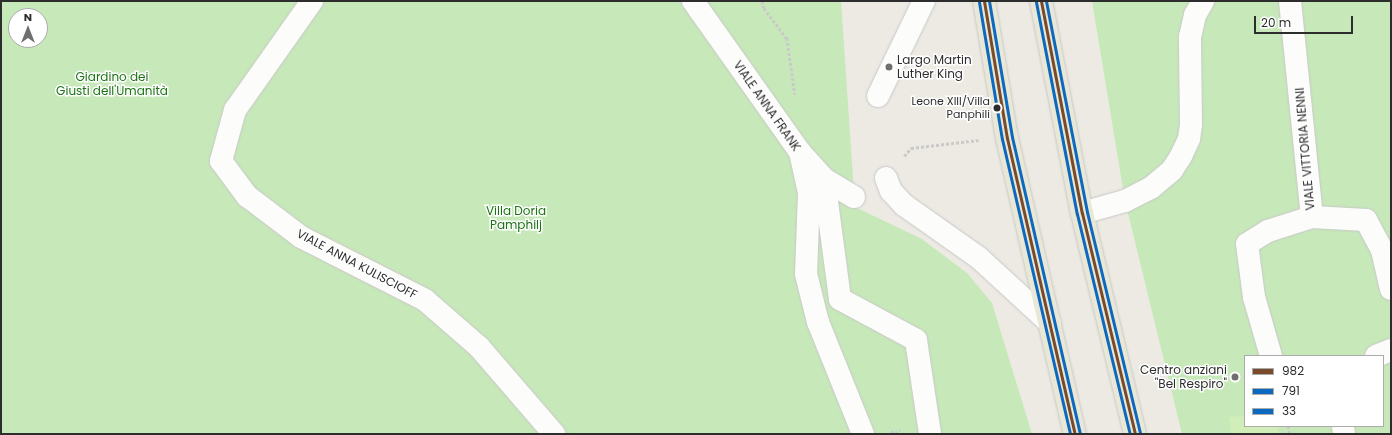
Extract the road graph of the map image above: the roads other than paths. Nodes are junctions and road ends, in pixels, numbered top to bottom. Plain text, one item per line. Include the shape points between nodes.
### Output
1 (312, 1) edge
2 (692, 1) edge
3 (924, 1) edge
4 (984, 1) edge
5 (1041, 1) edge
6 (1203, 1) edge
7 (1290, 1) edge
8 (878, 96) dead end
9 (800, 152) junction
10 (886, 178) road end
11 (824, 179) junction
12 (854, 197) dead end
13 (1082, 213) junction
14 (1312, 217) junction
15 (1391, 289) edge
16 (1050, 323) junction
17 (1391, 350) edge
18 (1271, 355) edge
19 (1378, 355) edge
20 (554, 434) edge
21 (863, 434) edge
22 (930, 434) edge
23 (1075, 434) edge
24 (1135, 434) edge

1 - 20 street, VIALE ANNA KULISCIOFF via 235,110 221,160 247,196 301,237 425,300 479,347
2 - 9 street, VIALE ANNA FRANK
3 - 8 street
4 - 16 main road via 1007,138
5 - 13 main road
6 - 13 street via 1195,15 1190,37 1191,126 1189,139 1181,156 1172,170 1152,187 1125,200
7 - 14 street, VIALE VITTORIA NENNI
9 - 11 street, VIALE ANNA FRANK
9 - 21 street via 808,193 806,274 818,322
10 - 16 street via 898,199 996,272
11 - 12 street, VIALE ANNA FRANK
11 - 22 street via 840,299 916,340
13 - 24 main road
14 - 15 street, VIALE VITTORIA NENNI via 1366,220 1382,250
14 - 18 street via 1268,231 1247,244 1254,297
16 - 23 main road
17 - 19 street

